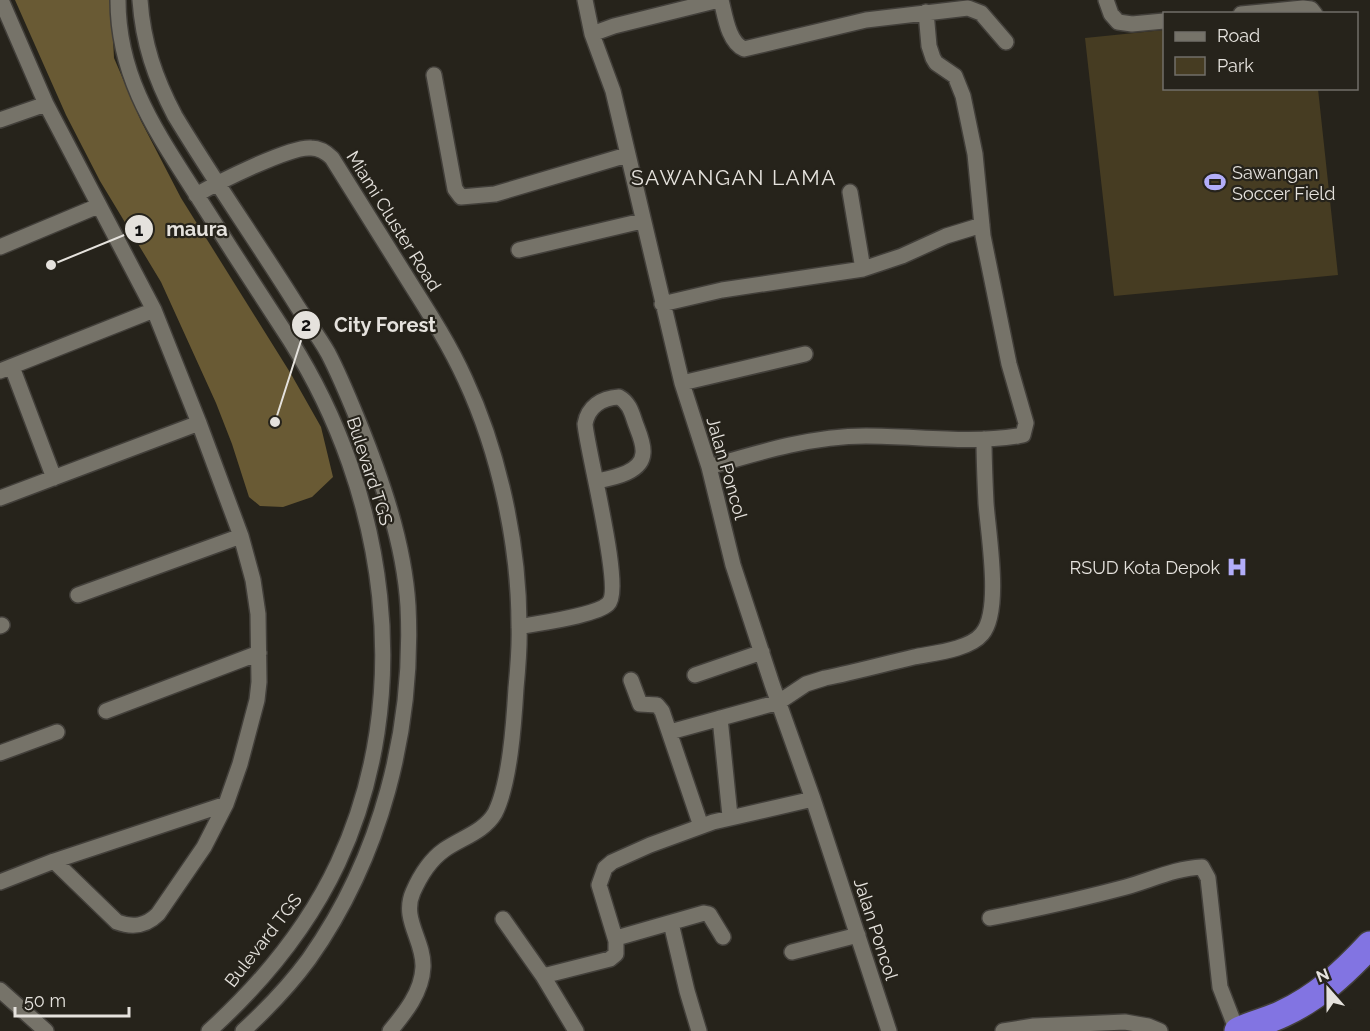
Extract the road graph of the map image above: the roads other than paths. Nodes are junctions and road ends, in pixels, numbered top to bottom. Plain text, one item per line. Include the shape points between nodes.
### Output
1 (1, 0) edge
2 (118, 0) edge
3 (141, 0) edge
4 (585, 0) edge
5 (720, 0) edge
6 (1106, 0) edge
7 (933, 8) edge
8 (1262, 12) edge
9 (1313, 12) edge
10 (1163, 21) edge
11 (592, 34) junction
12 (1005, 42) dead end
13 (434, 75) dead end
14 (46, 104) junction
15 (0, 120) edge
16 (627, 155) junction
17 (217, 183) junction
18 (850, 192) dead end
19 (196, 195) junction
20 (98, 206) junction
21 (642, 221) junction
22 (982, 225) junction
23 (0, 247) edge
24 (519, 250) dead end
25 (863, 269) junction
26 (662, 304) junction
27 (154, 310) junction
28 (804, 354) dead end
29 (6, 369) edge
30 (682, 383) junction
31 (199, 423) junction
32 (984, 439) junction
33 (373, 459) junction
34 (351, 467) junction
35 (708, 467) junction
36 (54, 478) junction
37 (597, 481) junction
38 (0, 498) edge
39 (241, 536) junction
40 (78, 595) dead end
41 (519, 627) junction
42 (762, 652) junction
43 (259, 653) junction
44 (695, 675) dead end
45 (631, 681) dead end
46 (779, 702) junction
47 (106, 711) dead end
48 (720, 717) junction
49 (57, 732) dead end
50 (670, 732) junction
51 (0, 753) edge
52 (813, 799) junction
53 (226, 804) junction
54 (730, 816) junction
55 (701, 826) junction
56 (54, 861) junction
57 (0, 882) edge
58 (990, 918) dead end
59 (503, 919) dead end
60 (671, 923) junction
61 (858, 935) junction
62 (723, 937) dead end
63 (616, 941) junction
64 (1370, 945) edge
65 (792, 952) dead end
66 (543, 975) junction
67 (0, 990) edge
68 (1243, 1029) edge
69 (46, 1031) edge
70 (208, 1031) edge
71 (243, 1031) edge
72 (390, 1031) edge
73 (576, 1031) edge
74 (699, 1031) edge
75 (889, 1031) edge
76 (1004, 1031) edge
77 (1160, 1031) edge

1 - 14 street
2 - 19 street, Bulevard TGS via 121,44 130,79 152,124
3 - 17 street, Bulevard TGS via 146,44 157,80
4 - 11 street, Jalan Poncol
5 - 7 street via 730,33 744,49 844,24
5 - 11 street
6 - 10 street via 1118,22
7 - 12 street via 976,10
7 - 22 street via 929,46 936,63 955,76 960,85 975,154
8 - 9 street via 1303,8
11 - 16 street, Jalan Poncol via 613,91
13 - 16 street via 455,189 461,197 495,194
14 - 15 street
14 - 20 street
16 - 21 street, Jalan Poncol
17 - 19 street, Miami Cluster Road
17 - 33 street, Bulevard TGS via 328,354
17 - 41 street, Miami Cluster Road via 302,148 319,149 332,158 430,316 473,398 496,466 508,523 516,569
18 - 25 street
19 - 34 street, Bulevard TGS via 307,369
20 - 23 street
20 - 27 street
21 - 24 street
21 - 26 street, Jalan Poncol
22 - 25 street
22 - 32 street via 1009,364 1026,428 1023,435
25 - 26 street via 722,290
26 - 30 street, Jalan Poncol
27 - 29 street
27 - 31 street
28 - 30 street
29 - 36 street
30 - 35 street, Jalan Poncol
31 - 36 street
31 - 39 street
32 - 35 street via 843,437 797,443
32 - 46 street via 993,572 990,614 982,635 938,653 806,684
33 - 34 street
33 - 71 street, Bulevard TGS via 396,538 408,605 407,684 395,765 357,876 329,927 308,960
34 - 70 street, Bulevard TGS via 371,532 380,604 381,685 374,757 351,832 320,898 281,954
35 - 42 street, Jalan Poncol via 733,565
36 - 38 street
37 - 37 street via 587,440 586,416 600,402 619,397 631,412 644,451 642,459 626,472
37 - 41 street via 611,600 594,610
39 - 40 street
39 - 43 street via 253,580
41 - 72 street, Miami Cluster Road via 510,749 499,802 482,827 435,857 413,891 409,917 422,953 421,979 404,1014
42 - 44 street
42 - 46 street, Jalan Poncol
43 - 47 street
43 - 53 street via 257,700
45 - 50 street via 640,704 659,707
46 - 48 street
46 - 52 street, Jalan Poncol
48 - 50 street
48 - 54 street
49 - 51 street
50 - 55 street
52 - 54 street
52 - 61 street, Jalan Poncol
53 - 56 street
53 - 56 street via 178,888 153,920 139,926 117,922
54 - 55 street
55 - 63 street via 640,849 605,868 599,885
56 - 57 street
58 - 68 street via 1202,867 1208,878 1220,987
59 - 66 street
60 - 62 street via 708,913
60 - 63 street
60 - 74 street
61 - 65 street
61 - 75 street, Jalan Poncol
63 - 66 street via 616,954 610,959
64 - 68 highway via 1349,969 1321,991 1282,1014
66 - 73 street
67 - 69 street
76 - 77 street via 1125,1022

